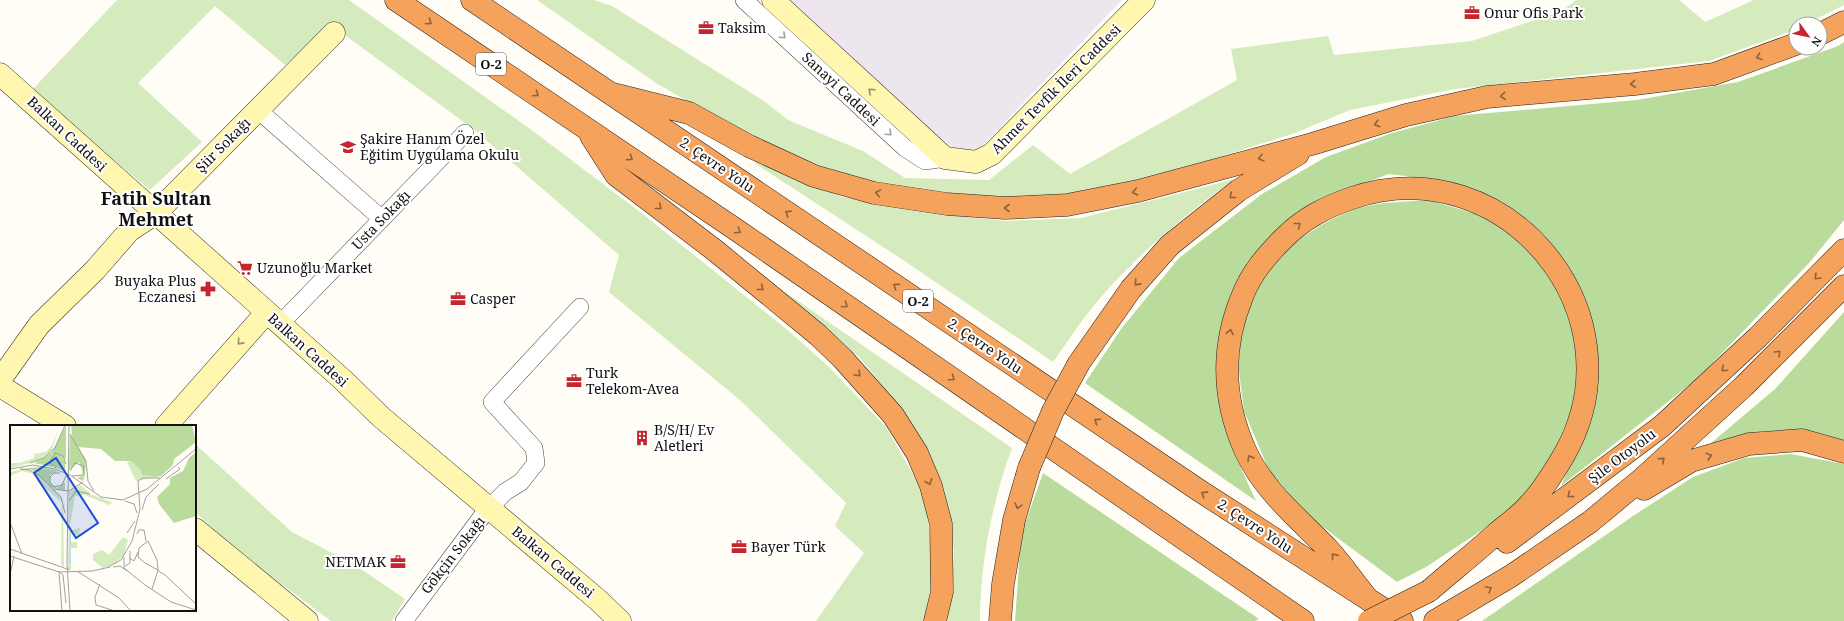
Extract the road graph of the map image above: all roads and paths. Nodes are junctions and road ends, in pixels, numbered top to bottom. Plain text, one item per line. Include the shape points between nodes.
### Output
1 (396, 0) edge
2 (472, 0) edge
3 (744, 0) edge
4 (773, 0) edge
5 (1144, 0) edge
6 (1844, 22) edge
7 (1828, 30) edge
8 (334, 33) dead end
9 (1788, 47) edge
10 (0, 74) edge
11 (613, 94) junction
12 (258, 110) junction
13 (586, 128) junction
14 (465, 133) dead end
15 (1312, 144) junction
16 (945, 158) junction
17 (156, 213) junction
18 (382, 219) junction
19 (1844, 250) edge
20 (1844, 286) edge
21 (580, 308) dead end
22 (273, 318) junction
23 (0, 380) edge
24 (0, 386) edge
25 (63, 425) edge
26 (167, 425) edge
27 (1844, 452) edge
28 (489, 508) junction
29 (1590, 522) junction
30 (196, 530) edge
31 (1429, 591) junction
32 (1367, 598) junction
33 (1300, 619) edge
34 (307, 621) edge
35 (404, 621) edge
36 (620, 621) edge
37 (935, 621) edge
38 (1000, 621) edge
39 (1369, 621) edge
40 (1402, 621) edge
41 (1435, 621) edge

1 -> 13 highway, O-2
2 - 11 highway, 2. Çevre Yolu / O-2
3 -> 16 street, Sanayi Caddesi via 905,148 925,161
16 -> 4 street, Sanayi Caddesi
5 - 16 street, Ahmet Tevfik İleri Caddesi via 992,154 976,162
6 - 7 highway
8 - 12 street, Şiir Sokağı
9 -> 15 highway via 1714,74 1487,97 1406,115
10 - 17 street, Balkan Caddesi
15 -> 11 highway via 1138,191 1067,205 1005,208 947,204 874,193 814,176 748,146 689,113
32 -> 11 highway, 2. Çevre Yolu / O-2 via 1200,491
12 - 17 street, Şiir Sokağı
12 - 18 street
13 -> 33 highway, O-2
13 -> 37 highway via 616,175 723,257 818,335 844,359 893,415 917,453 931,486 941,524 942,592
14 - 18 street, Usta Sokağı
15 -> 38 highway, bridge via 1239,190 1170,245 1131,289 1079,363 1053,411 1029,468 1014,520 1003,584
17 - 22 street, Balkan Caddesi
17 - 23 street, Şiir Sokağı via 130,230 95,270 39,325
18 - 22 street, Usta Sokağı
19 -> 31 highway, Şile Otoyolu via 1758,337 1662,426 1483,560
29 -> 20 highway, Şile Otoyolu via 1643,478 1744,386
21 - 28 street, Gökçin Sokağı via 492,402 534,448 536,463 521,482 505,492
22 -> 26 street
22 - 28 street, Balkan Caddesi via 381,417
24 - 25 street
29 -> 27 highway via 1692,462 1749,444 1802,440
28 - 35 street, Gökçin Sokağı
28 - 36 street, Balkan Caddesi
41 -> 29 highway, Şile Otoyolu via 1511,576
30 - 34 street
32 -> 31 highway via 1328,550 1289,512 1262,479 1247,454 1230,405 1227,355 1230,330 1246,285 1277,245 1310,216 1335,204 1384,190 1427,190 1468,199 1507,218 1521,229 1556,266 1565,283 1576,306 1586,352 1585,392 1580,417 1553,473 1530,505
31 - 39 highway, Şile Otoyolu, bridge
32 - 40 highway, 2. Çevre Yolu / O-2

